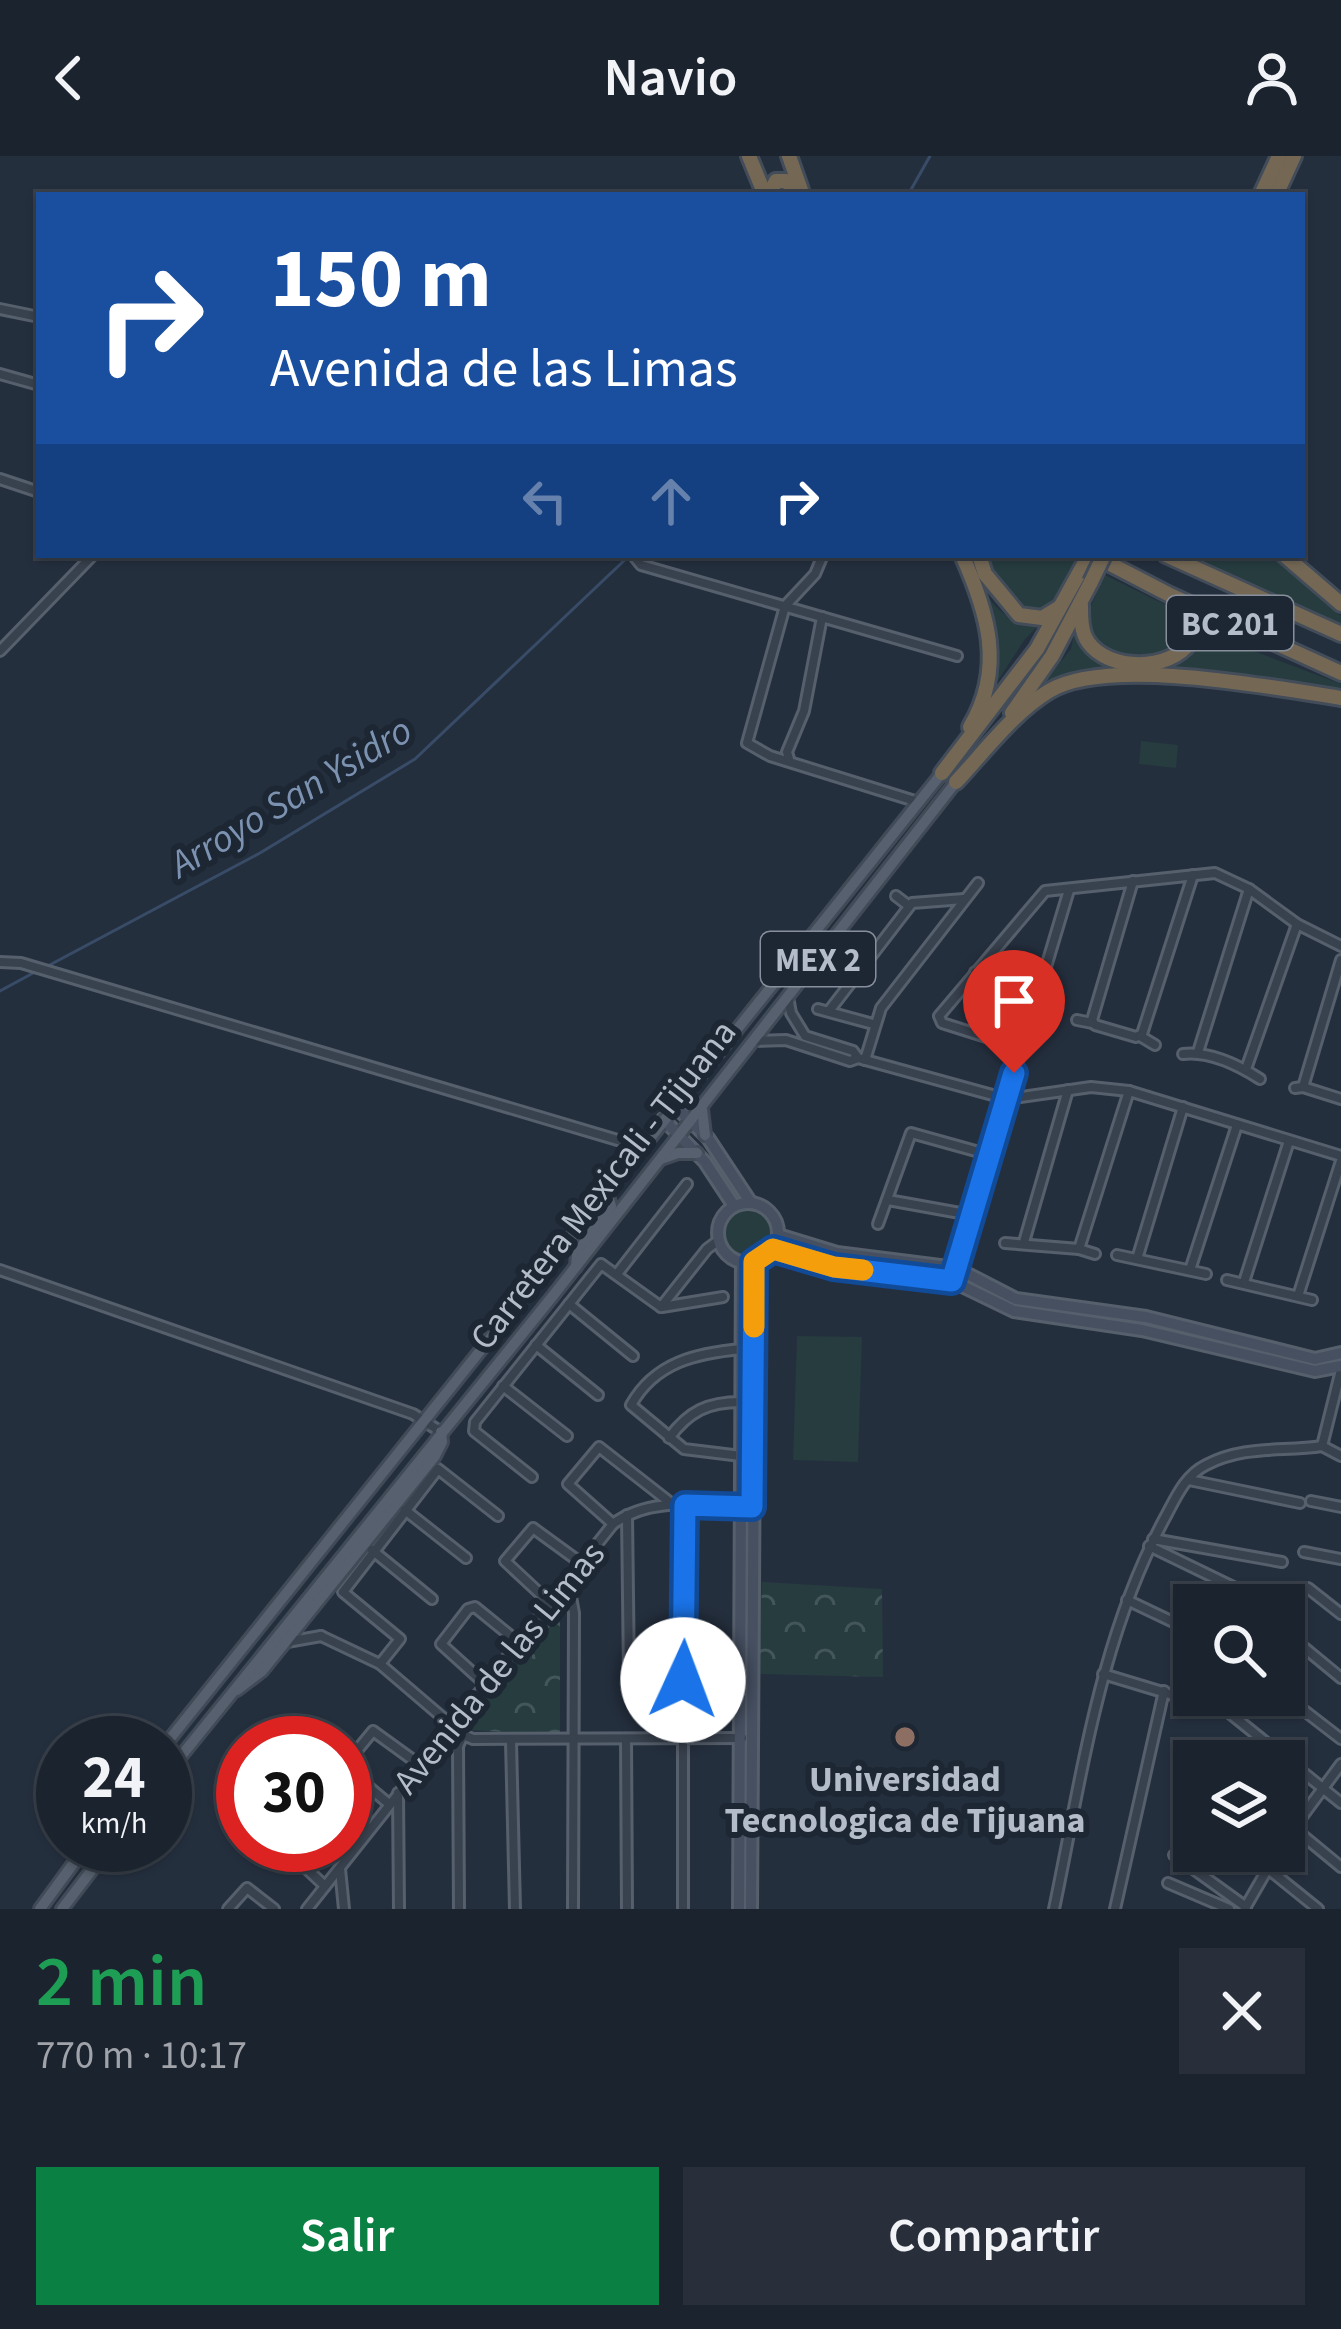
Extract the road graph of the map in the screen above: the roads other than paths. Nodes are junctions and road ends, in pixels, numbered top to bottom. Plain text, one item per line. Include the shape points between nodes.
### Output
1 (749, 156) edge
2 (789, 156) edge
3 (1279, 156) edge
4 (1294, 156) edge
5 (766, 192) edge
6 (769, 192) edge
7 (797, 192) edge
8 (800, 192) edge
9 (1262, 192) edge
10 (1277, 192) edge
11 (0, 309) edge
12 (36, 315) edge
13 (0, 374) edge
14 (36, 385) edge
15 (0, 479) edge
16 (36, 492) edge
17 (90, 558) edge
18 (635, 558) edge
19 (822, 558) edge
20 (963, 558) edge
21 (980, 558) edge
22 (1090, 558) edge
23 (1097, 558) edge
24 (1103, 558) edge
25 (1173, 558) edge
26 (1287, 558) edge
27 (1085, 580) junction
28 (1168, 595) junction
29 (1073, 603) junction
30 (1341, 604) edge
31 (784, 606) junction
32 (822, 617) junction
33 (1341, 634) edge
34 (0, 651) edge
35 (957, 656) dead end
36 (1341, 673) edge
37 (1341, 698) edge
38 (789, 759) junction
39 (949, 777) junction
40 (918, 802) junction
41 (1193, 874) junction
42 (1133, 881) junction
43 (978, 883) dead end
44 (1069, 890) junction
45 (1249, 890) junction
46 (896, 896) dead end
47 (964, 898) junction
48 (909, 906) junction
49 (1297, 925) junction
50 (1341, 946) edge
51 (1341, 960) edge
52 (0, 962) edge
53 (975, 972) junction
54 (1037, 994) junction
55 (788, 997) junction
56 (1077, 1020) dead end
57 (1093, 1023) junction
58 (873, 1024) junction
59 (1140, 1036) junction
60 (753, 1041) junction
61 (1155, 1045) dead end
62 (1021, 1048) junction
63 (1198, 1052) junction
64 (1183, 1054) dead end
65 (862, 1059) junction
66 (1246, 1070) junction
67 (1260, 1079) dead end
68 (1068, 1090) junction
69 (1129, 1091) junction
70 (1007, 1099) junction
71 (1341, 1099) edge
72 (705, 1102) junction
73 (674, 1106) junction
74 (1183, 1108) junction
75 (663, 1119) junction
76 (690, 1121) junction
77 (1237, 1125) junction
78 (680, 1134) junction
79 (705, 1135) junction
80 (1289, 1141) junction
81 (640, 1148) junction
82 (697, 1153) junction
83 (990, 1155) junction
84 (1341, 1159) edge
85 (658, 1161) junction
86 (688, 1184) dead end
87 (607, 1193) junction
88 (888, 1200) junction
89 (751, 1203) junction
90 (734, 1206) junction
91 (971, 1215) junction
92 (878, 1224) dead end
93 (719, 1240) junction
94 (776, 1242) junction
95 (1024, 1242) junction
96 (1005, 1243) dead end
97 (1079, 1249) junction
98 (1095, 1254) dead end
99 (1117, 1255) dead end
100 (1137, 1258) junction
101 (748, 1262) junction
102 (576, 1267) junction
103 (0, 1270) edge
104 (1190, 1270) junction
105 (617, 1274) junction
106 (1206, 1274) dead end
107 (954, 1275) junction
108 (1227, 1280) dead end
109 (1244, 1282) junction
110 (1298, 1296) junction
111 (723, 1297) dead end
112 (1312, 1300) dead end
113 (569, 1304) junction
114 (661, 1307) junction
115 (536, 1345) junction
116 (742, 1348) junction
117 (1341, 1353) edge
118 (633, 1356) dead end
119 (1341, 1368) edge
120 (503, 1386) junction
121 (598, 1395) dead end
122 (741, 1402) junction
123 (1336, 1415) edge
124 (426, 1420) junction
125 (441, 1432) junction
126 (567, 1436) dead end
127 (669, 1438) junction
128 (1322, 1446) junction
129 (741, 1456) junction
130 (1341, 1456) edge
131 (532, 1477) dead end
132 (1187, 1479) junction
133 (1311, 1501) dead end
134 (1300, 1503) dead end
135 (673, 1504) junction
136 (685, 1505) junction
137 (746, 1507) junction
138 (1341, 1507) edge
139 (405, 1510) junction
140 (628, 1514) junction
141 (498, 1516) dead end
142 (613, 1524) junction
143 (1151, 1542) junction
144 (372, 1550) junction
145 (1304, 1552) dead end
146 (466, 1558) dead end
147 (1341, 1559) edge
148 (1282, 1562) dead end
149 (580, 1563) junction
150 (568, 1580) junction
151 (1230, 1584) edge
152 (1308, 1588) dead end
153 (432, 1599) dead end
154 (1127, 1600) junction
155 (550, 1603) junction
156 (311, 1610) junction
157 (1341, 1614) edge
158 (1173, 1622) edge
159 (321, 1636) junction
160 (518, 1642) junction
161 (284, 1644) junction
162 (1305, 1648) edge
163 (380, 1664) junction
164 (1103, 1673) junction
165 (1341, 1678) edge
166 (484, 1684) junction
167 (1164, 1691) junction
168 (1173, 1694) edge
169 (229, 1695) junction
170 (1305, 1711) edge
171 (188, 1716) edge
172 (1233, 1716) edge
173 (452, 1725) junction
174 (372, 1731) edge
175 (464, 1735) junction
176 (746, 1738) junction
177 (683, 1739) junction
178 (1341, 1739) edge
179 (572, 1740) junction
180 (626, 1740) junction
181 (511, 1741) junction
182 (192, 1742) edge
183 (1341, 1764) edge
184 (420, 1765) junction
185 (1322, 1787) junction
186 (372, 1789) edge
187 (398, 1792) junction
188 (1341, 1803) edge
189 (389, 1804) junction
190 (1305, 1810) edge
191 (372, 1826) edge
192 (1305, 1837) edge
193 (1341, 1867) edge
194 (67, 1872) edge
195 (90, 1872) edge
196 (310, 1872) edge
197 (337, 1872) edge
198 (340, 1872) edge
199 (1190, 1872) edge
200 (1196, 1872) edge
201 (1266, 1872) edge
202 (1273, 1872) edge
203 (1168, 1883) dead end
204 (325, 1886) junction
205 (1186, 1890) junction
206 (1245, 1908) edge
207 (40, 1909) edge
208 (62, 1909) edge
209 (228, 1909) edge
210 (274, 1909) edge
211 (307, 1909) edge
212 (344, 1909) edge
213 (399, 1909) edge
214 (459, 1909) edge
215 (514, 1909) edge
216 (573, 1909) edge
217 (627, 1909) edge
218 (682, 1909) edge
219 (739, 1909) edge
220 (751, 1909) edge
221 (1054, 1909) edge
222 (1114, 1909) edge
223 (1229, 1909) edge
224 (1318, 1909) edge

1 - 5 highway
2 - 8 highway
3 - 9 highway
4 - 10 highway
6 - 7 highway via 776,181
11 - 12 street
13 - 14 street
15 - 16 street
17 - 34 street
18 - 31 street
19 - 31 street
20 - 39 highway via 987,622 991,669
21 - 29 highway via 1019,615 1042,618
22 - 27 highway, Carretera Mexicali - Tijuana / MEX 2
23 - 28 highway, BC 201
24 - 27 highway, Carretera Mexicali - Tijuana / MEX 2, bridge
25 - 33 highway, BC 201
26 - 30 highway
27 - 29 highway, Carretera Mexicali - Tijuana / MEX 2
28 - 29 highway via 1193,629 1186,649 1162,662 1098,652
28 - 36 highway, BC 201
29 - 39 highway, Carretera Mexicali - Tijuana / MEX 2 via 1026,694
31 - 32 street
31 - 38 street via 747,743
32 - 35 street
32 - 38 street
37 - 39 highway via 1092,675 1039,698
38 - 40 street
39 - 40 main road, Carretera Mexicali - Tijuana / MEX 2
39 - 55 main road, Carretera Mexicali - Tijuana / MEX 2
40 - 73 main road, Carretera Mexicali - Tijuana / MEX 2
41 - 42 street
41 - 45 street via 1215,873
41 - 59 street
42 - 44 street
42 - 57 street
43 - 47 street
44 - 53 street via 1038,895
44 - 54 street
45 - 49 street
45 - 63 street
46 - 48 street
47 - 48 street
47 - 58 street
48 - 58 street via 823,1010
49 - 50 street
49 - 66 street
51 - 71 street via 1299,1087
52 - 81 street
53 - 54 street
53 - 62 street via 939,1021
54 - 62 street
55 - 60 main road, Carretera Mexicali - Tijuana / MEX 2
55 - 65 street via 806,1036
56 - 57 street
57 - 59 street
58 - 65 street
59 - 61 street
60 - 65 street via 775,1038
60 - 72 main road, Carretera Mexicali - Tijuana / MEX 2
62 - 70 street
63 - 64 street
63 - 66 street
65 - 70 street
66 - 67 street
68 - 69 street
68 - 70 street
68 - 95 street
69 - 74 street
69 - 97 street
70 - 83 street
72 - 76 main road, Carretera Mexicali - Tijuana / MEX 2
72 - 79 main road
73 - 75 main road, Carretera Mexicali - Tijuana / MEX 2
73 - 76 street
74 - 77 street
74 - 100 street
75 - 78 street
75 - 81 main road, Carretera Mexicali - Tijuana / MEX 2
76 - 78 main road, Carretera Mexicali - Tijuana / MEX 2
76 - 79 street
77 - 80 street
77 - 104 street
78 - 82 street
78 - 85 main road, Carretera Mexicali - Tijuana / MEX 2
79 - 89 street
80 - 84 street
80 - 109 street
81 - 87 main road, Carretera Mexicali - Tijuana / MEX 2
82 - 85 main road
82 - 90 street
83 - 88 street via 910,1133
83 - 91 street
84 - 110 street
85 - 102 main road, Carretera Mexicali - Tijuana / MEX 2
86 - 105 street
87 - 102 main road via 611,1206 577,1253
87 - 124 main road, Carretera Mexicali - Tijuana / MEX 2
88 - 91 street
88 - 92 street
89 - 90 street
89 - 94 street via 768,1210
90 - 93 street
91 - 107 street
93 - 101 street via 727,1255
93 - 114 street
94 - 101 street
94 - 107 street via 834,1267
95 - 96 street
95 - 97 street
97 - 98 street
99 - 100 street
100 - 104 street
101 - 116 street
101 - 137 street
102 - 125 main road, Carretera Mexicali - Tijuana / MEX 2
103 - 124 street
104 - 106 street
105 - 113 street via 601,1264
105 - 114 street
107 - 117 street via 1016,1299 1146,1317 1316,1359
107 - 119 street via 1014,1311 1315,1370
108 - 109 street
109 - 110 street
110 - 112 street
111 - 114 street
113 - 115 street
113 - 118 street
115 - 120 street
115 - 121 street
116 - 122 street
116 - 127 street via 673,1363 633,1399 634,1409
119 - 123 street
120 - 126 street
120 - 131 street via 472,1427
122 - 127 street via 705,1405
122 - 129 street
123 - 128 street
124 - 125 street
124 - 171 main road, Carretera Mexicali - Tijuana / MEX 2
125 - 156 main road via 435,1456
125 - 169 main road, Carretera Mexicali - Tijuana / MEX 2
127 - 129 street via 691,1452
128 - 130 street
128 - 132 street via 1253,1448
129 - 137 street
132 - 134 street
132 - 143 street
133 - 138 street
135 - 136 street, Avenida de las Limas
135 - 140 street, Avenida de las Limas
135 - 142 street via 598,1447 568,1484
136 - 137 street, Avenida de las Limas
136 - 140 street via 685,1674 678,1684 629,1675
137 - 176 street
139 - 141 street via 438,1469
139 - 144 street
139 - 146 street
140 - 142 street, Avenida de las Limas
142 - 149 street, Avenida de las Limas
143 - 148 street
143 - 151 street
143 - 154 street
144 - 153 street
144 - 163 street via 343,1592 400,1640
145 - 147 street
149 - 150 street, Avenida de las Limas
149 - 155 street via 533,1528 505,1561
150 - 155 street, Avenida de las Limas
150 - 179 street
152 - 157 street
154 - 158 street
154 - 164 street
155 - 160 street, Avenida de las Limas
156 - 159 street
156 - 161 main road
159 - 161 street
159 - 163 street
160 - 166 street, Avenida de las Limas
160 - 166 street via 472,1607 442,1641
161 - 169 main road
162 - 165 street
163 - 173 street
164 - 167 street
164 - 221 street
166 - 173 street, Avenida de las Limas
167 - 168 street
167 - 222 street
169 - 182 main road, Carretera Mexicali - Tijuana / MEX 2
170 - 178 street
172 - 185 street
173 - 175 street
173 - 184 street, Avenida de las Limas
174 - 184 street
175 - 181 street
175 - 214 street
176 - 177 street
176 - 219 street
176 - 220 street
177 - 180 street
177 - 218 street
179 - 180 street
179 - 181 street
179 - 216 street
180 - 217 street
181 - 215 street
183 - 185 street
184 - 187 street, Avenida de las Limas
185 - 188 street
185 - 190 street
186 - 189 street
187 - 189 street, Avenida de las Limas
187 - 213 street
189 - 191 street, Avenida de las Limas
192 - 193 street
194 - 207 main road
195 - 208 main road
196 - 204 street
197 - 204 street, Avenida de las Limas
198 - 212 street
199 - 205 street
200 - 206 street
201 - 206 street
202 - 224 street
203 - 205 street
204 - 211 street, Avenida de las Limas
205 - 223 street
209 - 210 street via 247,1888

